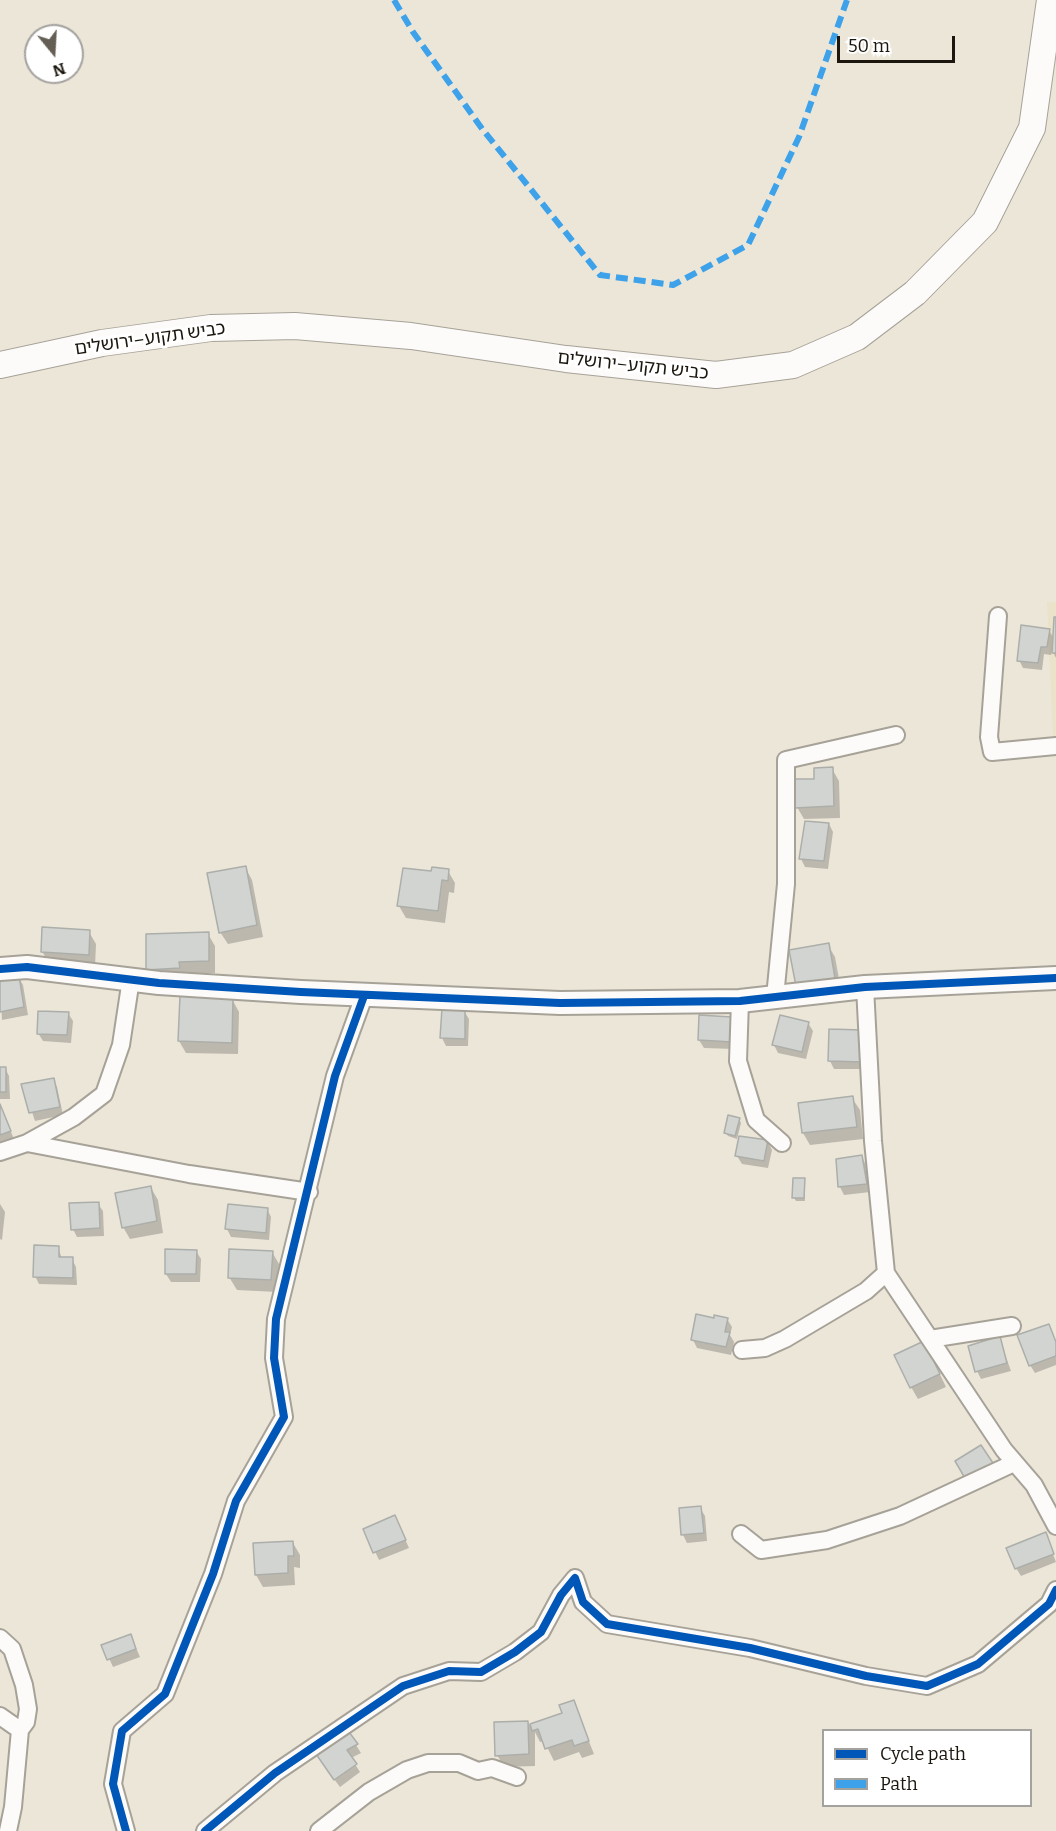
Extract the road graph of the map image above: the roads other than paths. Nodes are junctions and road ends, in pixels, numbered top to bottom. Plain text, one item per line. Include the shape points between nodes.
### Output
1 (1050, 0) edge
2 (102, 343) junction
3 (0, 347) edge
4 (0, 365) edge
5 (998, 616) dead end
6 (896, 735) dead end
7 (1056, 746) edge
8 (0, 969) edge
9 (1056, 978) edge
10 (131, 979) junction
11 (865, 987) junction
12 (364, 996) junction
13 (776, 997) junction
14 (740, 1001) junction
15 (27, 1143) junction
16 (782, 1143) dead end
17 (0, 1152) edge
18 (309, 1192) junction
19 (886, 1273) junction
20 (1012, 1326) dead end
21 (930, 1339) junction
22 (742, 1350) dead end
23 (1014, 1463) junction
24 (1056, 1526) edge
25 (741, 1534) dead end
26 (1056, 1590) edge
27 (0, 1638) edge
28 (0, 1716) edge
29 (20, 1730) junction
30 (517, 1777) dead end
31 (8, 1831) edge
32 (126, 1831) edge
33 (205, 1831) edge
34 (319, 1831) edge

1 - 2 main road, כביש תקוע–ירושלים via 1032,128 985,222 915,293 857,337 793,365 716,375 566,359 411,336 296,326 211,328
2 - 3 main road via 68,333
2 - 4 main road, כביש תקוע–ירושלים
5 - 7 street via 989,737 992,752
6 - 13 street via 786,760 786,884
8 - 10 street via 27,967
9 - 11 street
10 - 12 street
10 - 15 street via 121,1045 104,1094 74,1117
11 - 13 street
11 - 19 street via 873,1141
12 - 14 street via 560,1003
12 - 18 street via 335,1076
13 - 14 street
14 - 16 street via 738,1061 756,1120
15 - 17 street
15 - 18 street
18 - 32 street via 276,1319 274,1358 284,1417 236,1501 213,1574 165,1694 122,1731 113,1784
19 - 21 street
19 - 22 street via 866,1291 786,1339 765,1348
20 - 21 street
21 - 23 street
23 - 24 street via 1034,1485
23 - 25 street via 900,1516 827,1540 761,1550
26 - 33 street via 1049,1604 978,1664 927,1686 866,1676 750,1648 607,1624 583,1602 575,1578 541,1632 515,1652 481,1672 449,1671 403,1686 275,1773
27 - 29 street via 12,1649 24,1685 28,1709
28 - 29 street
29 - 31 street via 14,1807
30 - 34 street via 492,1768 478,1772 459,1763 428,1763 369,1792

